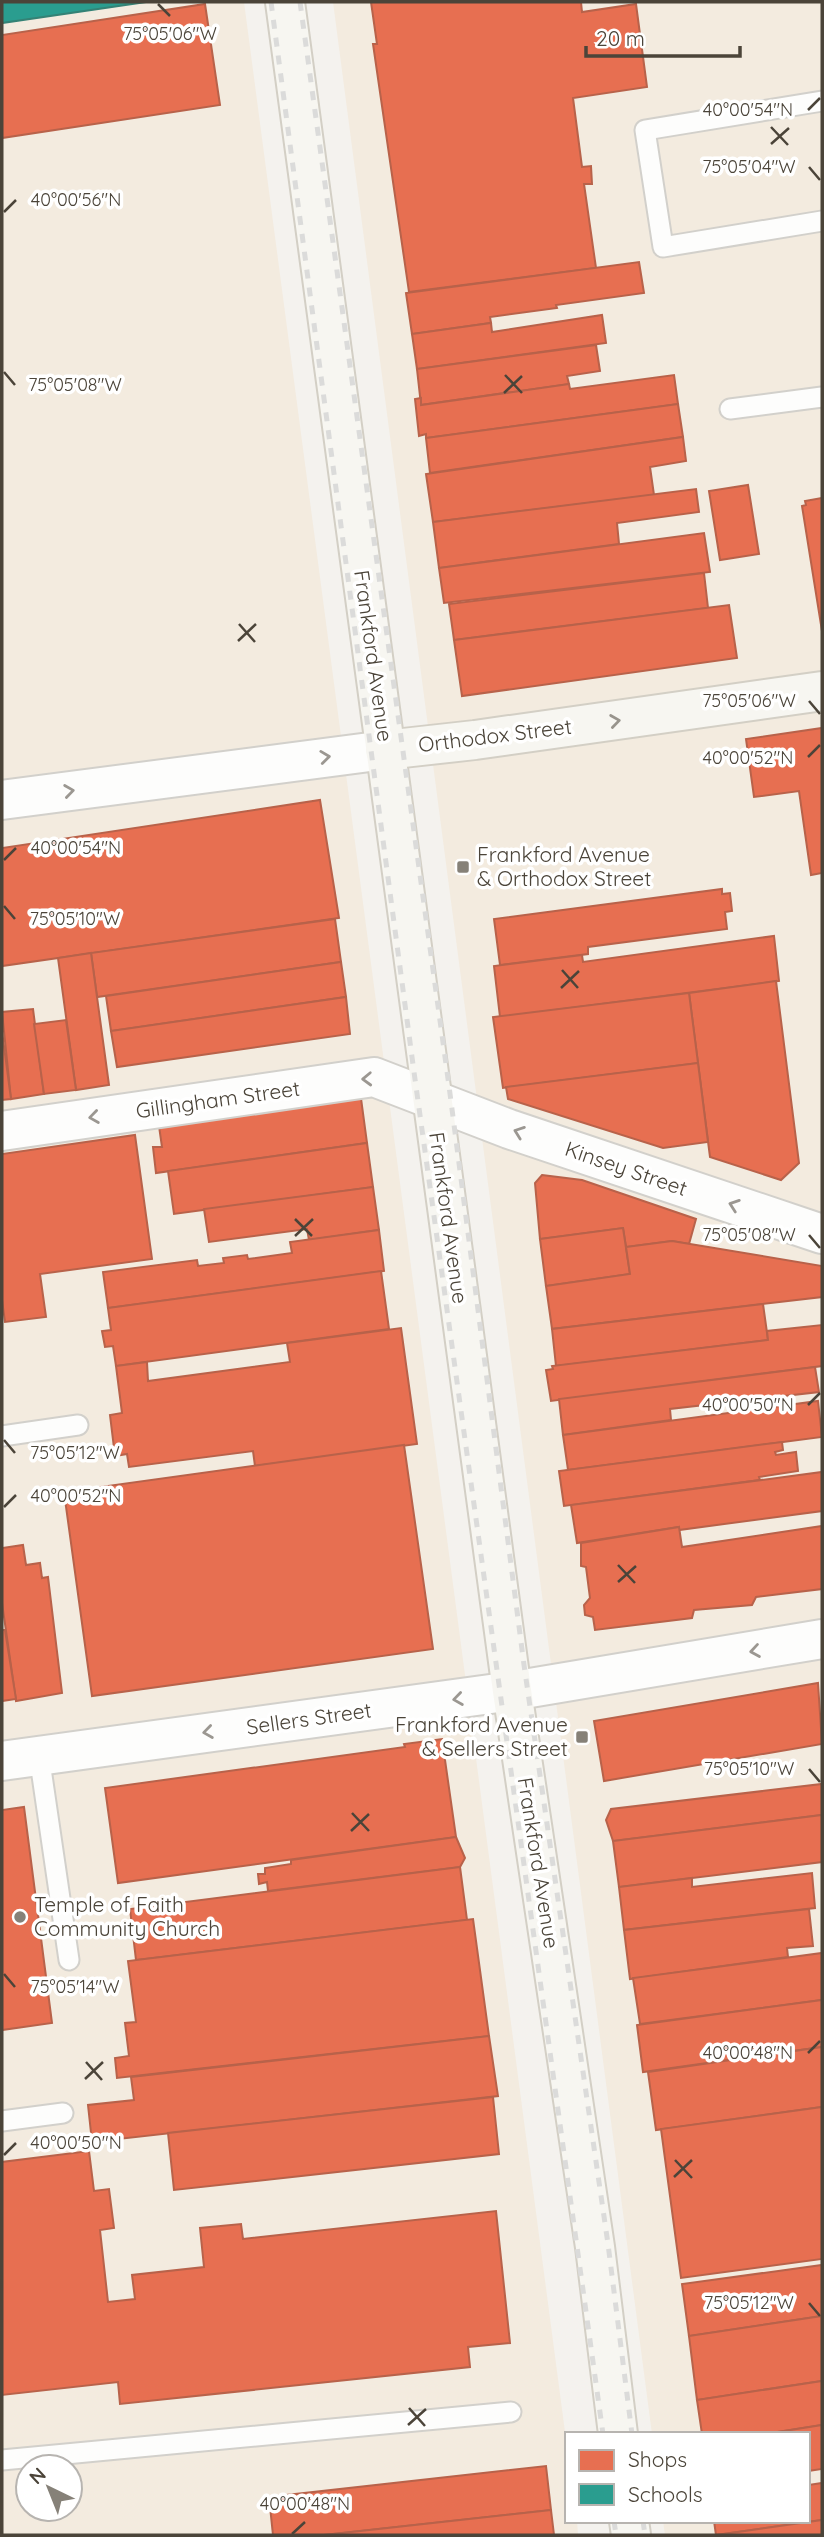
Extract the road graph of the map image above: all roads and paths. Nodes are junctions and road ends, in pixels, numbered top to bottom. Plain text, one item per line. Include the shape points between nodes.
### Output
1 (285, 2) edge
2 (822, 101) edge
3 (822, 221) edge
4 (822, 397) edge
5 (730, 409) dead end
6 (822, 691) edge
7 (385, 750) junction
8 (2, 800) edge
9 (432, 1098) junction
10 (2, 1131) edge
11 (822, 1234) edge
12 (78, 1425) dead end
13 (2, 1436) edge
14 (822, 1639) edge
15 (512, 1691) junction
16 (39, 1755) junction
17 (2, 1761) edge
18 (69, 1959) dead end
19 (64, 2113) dead end
20 (2, 2121) edge
21 (511, 2412) dead end
22 (618, 2432) edge
23 (2, 2460) edge

1 - 7 main road, Frankford Avenue
2 - 3 lane via 645,130 663,247
4 - 5 lane
7 -> 6 main road, Orthodox Street
8 -> 7 street, Orthodox Street
7 - 9 main road, Frankford Avenue
9 -> 10 street, Gillingham Street via 374,1077
11 -> 9 street, Kinsey Street via 509,1129
9 - 15 main road, Frankford Avenue
12 - 13 lane
14 -> 15 street, Sellers Street
15 -> 16 street, Sellers Street
15 - 22 main road, Frankford Avenue via 595,2247
16 - 17 street, Sellers Street
16 - 18 lane
19 - 20 lane
21 - 23 lane

